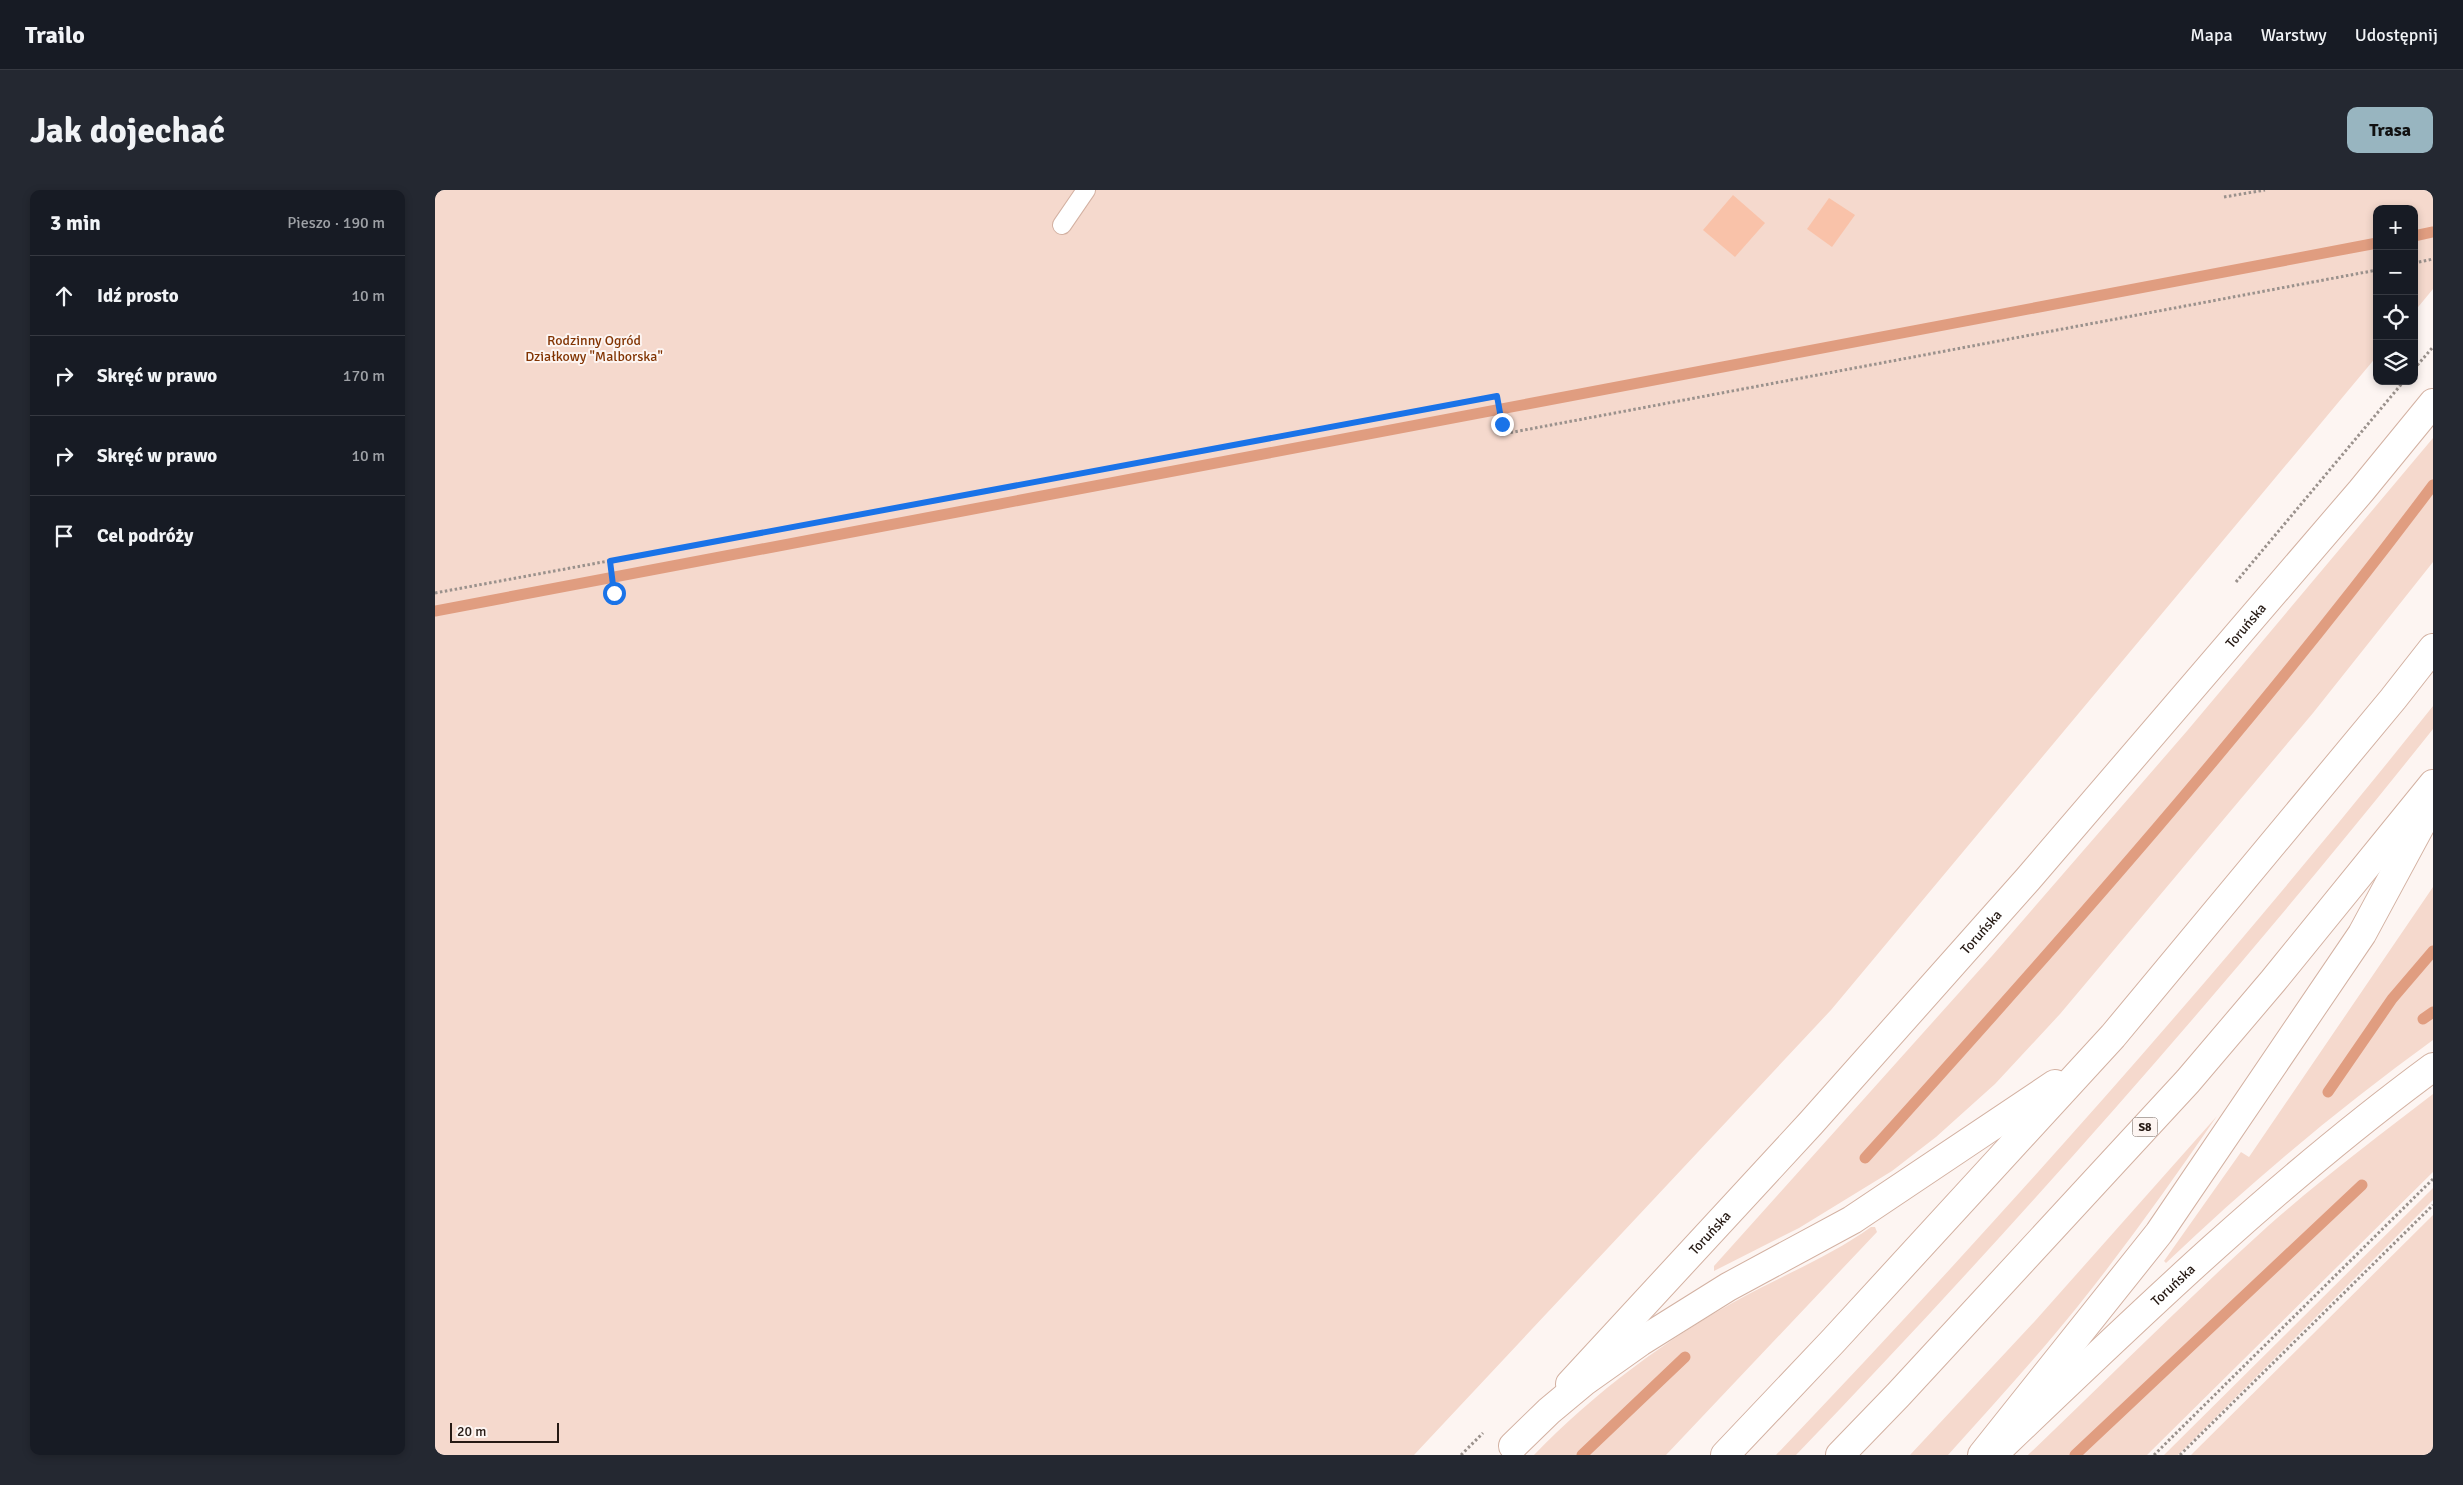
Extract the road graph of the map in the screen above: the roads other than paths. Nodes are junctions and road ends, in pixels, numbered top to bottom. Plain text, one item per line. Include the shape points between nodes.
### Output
1 (1086, 190) edge
2 (1062, 225) dead end
3 (2433, 403) edge
4 (2433, 648) edge
5 (2433, 784) edge
6 (2433, 801) edge
7 (2113, 1036) junction
8 (2433, 1067) edge
9 (1725, 1455) edge
10 (1840, 1455) edge
11 (1982, 1455) edge
12 (1992, 1455) edge

1 - 2 lane
3 - 7 main road, Toruńska via 2028,879 1811,1123 1513,1446 1578,1387 1640,1342 1727,1287 1868,1210 2045,1091
4 - 7 main road
5 - 10 main road, S8 via 2188,1081
6 - 11 main road via 2362,934 2159,1233
7 - 9 main road
8 - 12 main road, Toruńska via 2359,1122 2267,1200 2160,1295

